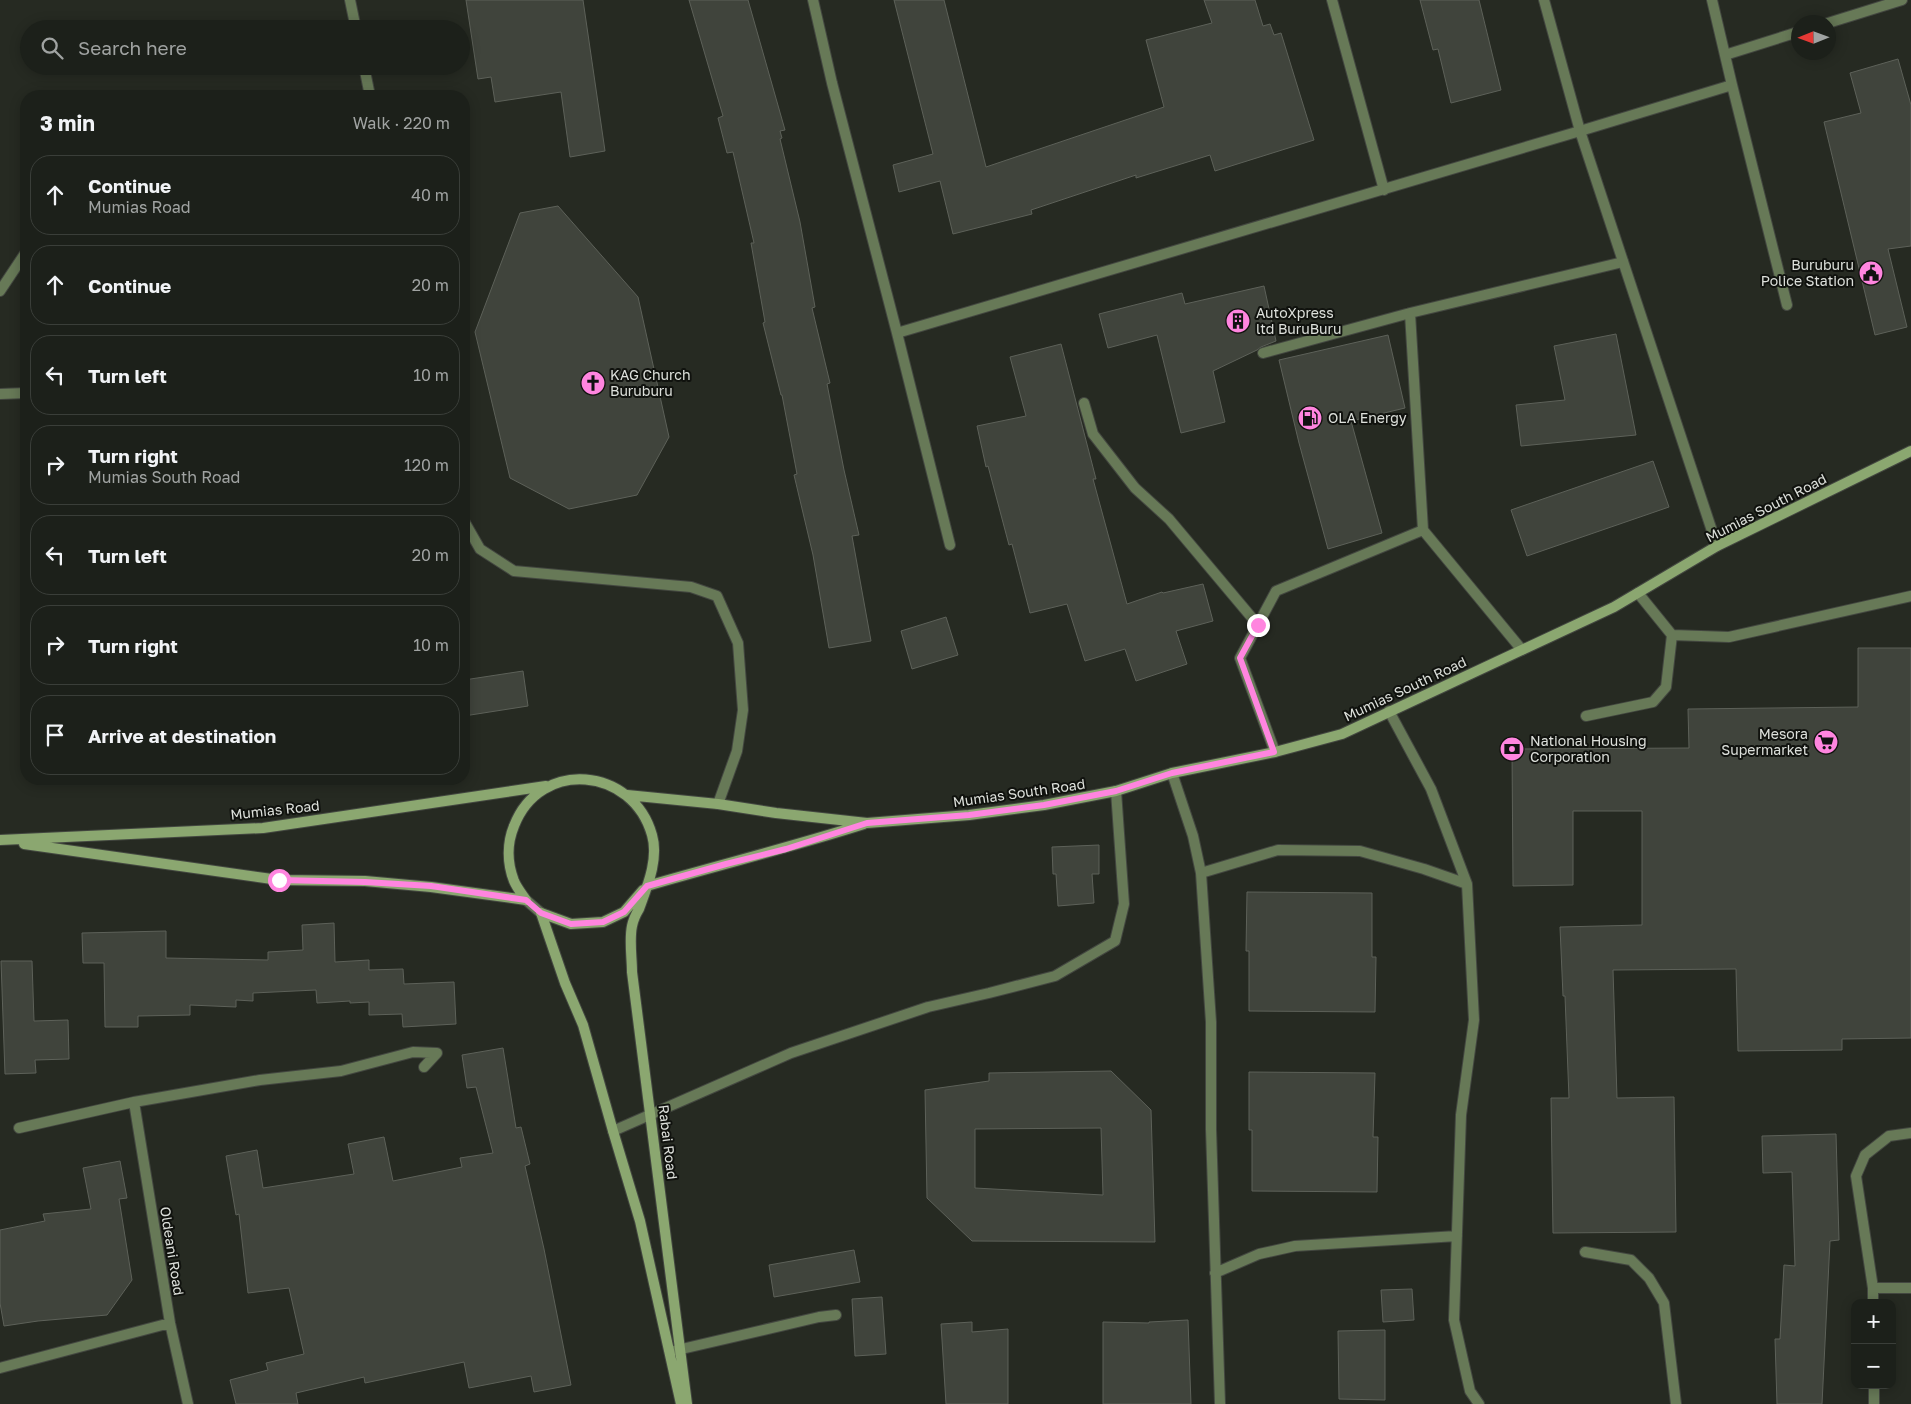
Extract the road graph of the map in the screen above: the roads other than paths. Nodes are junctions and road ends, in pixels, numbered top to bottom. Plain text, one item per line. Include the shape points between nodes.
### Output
1 (350, 0) edge
2 (814, 0) edge
3 (1332, 0) edge
4 (1544, 0) edge
5 (1712, 0) edge
6 (1902, 0) edge
7 (354, 20) edge
8 (1836, 21) edge
9 (1791, 34) edge
10 (1726, 55) junction
11 (366, 75) edge
12 (1732, 85) junction
13 (369, 90) edge
14 (1580, 131) junction
15 (1384, 190) junction
16 (20, 261) edge
17 (1623, 262) junction
18 (0, 291) edge
19 (1788, 305) dead end
20 (1410, 313) junction
21 (897, 333) junction
22 (1263, 353) dead end
23 (20, 393) edge
24 (0, 394) edge
25 (1084, 404) dead end
26 (1911, 451) edge
27 (1423, 530) junction
28 (470, 532) edge
29 (950, 545) dead end
30 (1718, 546) junction
31 (1638, 593) junction
32 (1911, 596) edge
33 (1258, 625) junction
34 (1672, 635) junction
35 (1522, 650) junction
36 (1389, 710) junction
37 (1586, 716) dead end
38 (1274, 752) junction
39 (1172, 773) junction
40 (551, 785) junction
41 (1116, 791) junction
42 (627, 795) junction
43 (718, 804) junction
44 (867, 823) junction
45 (1201, 873) junction
46 (1467, 884) junction
47 (647, 886) junction
48 (526, 900) junction
49 (541, 913) junction
50 (424, 1067) dead end
51 (134, 1102) junction
52 (650, 1114) junction
53 (19, 1128) dead end
54 (612, 1131) junction
55 (1911, 1133) edge
56 (1456, 1236) junction
57 (1585, 1252) dead end
58 (1215, 1273) junction
59 (1873, 1288) junction
60 (1911, 1288) edge
61 (1873, 1299) edge
62 (836, 1315) dead end
63 (170, 1323) junction
64 (680, 1349) junction
65 (669, 1352) junction
66 (0, 1368) edge
67 (1874, 1389) edge
68 (188, 1404) edge
69 (681, 1404) edge
70 (687, 1404) edge
71 (1220, 1404) edge
72 (1479, 1404) edge
73 (1676, 1404) edge
74 (1874, 1404) edge

1 - 7 street
2 - 21 street via 832,83
3 - 15 street
4 - 14 street
5 - 10 street
6 - 8 street
9 - 10 street
10 - 12 street
11 - 13 street
12 - 14 street
12 - 19 street
14 - 15 street
14 - 17 street
15 - 21 street
16 - 18 street
17 - 20 street
17 - 30 street
20 - 22 street
20 - 27 street
21 - 29 street
23 - 24 street
25 - 33 street via 1093,434 1135,488 1169,519
26 - 30 main road, Mumias South Road
27 - 33 street via 1276,592
27 - 35 street
28 - 43 street via 480,549 514,571 691,587 717,596 738,644 743,710 737,751
30 - 31 main road, Mumias South Road
31 - 34 street
31 - 35 main road, Mumias South Road
32 - 34 street via 1730,637
33 - 38 street via 1240,658
34 - 37 street via 1666,686 1653,702
35 - 36 main road, Mumias South Road
36 - 38 main road, Mumias South Road via 1342,734
36 - 46 street via 1431,789
38 - 39 main road, Mumias South Road
39 - 41 main road, Mumias South Road
39 - 45 street
40 - 42 main road via 577,778 603,782
40 - 48 main road via 532,797 518,815 510,836 508,859 514,881
40 - 48 main road, Mumias Road via 263,828 0,840 279,880 431,886
41 - 44 main road, Mumias South Road via 969,815
41 - 52 street via 1124,904 1115,941 1054,976 928,1007 791,1053
42 - 43 main road, Mumias South Road
42 - 47 main road via 644,814 653,837 653,862
43 - 44 main road, Mumias South Road
44 - 47 main road, Mumias South Road via 786,849
45 - 46 street via 1278,850 1360,851
45 - 58 street via 1211,1022
46 - 56 street via 1474,1020 1461,1115
47 - 49 main road via 624,912 603,922 571,924
47 - 52 main road, Rabai Road via 632,927 632,972
48 - 49 street
49 - 54 main road via 583,1025
50 - 51 street via 437,1053 413,1052 341,1072 260,1080
51 - 53 street
51 - 63 street, Oldeani Road
52 - 54 street
52 - 64 main road, Rabai Road
54 - 65 main road via 640,1220
55 - 59 street via 1889,1136 1866,1155 1856,1176
56 - 58 street via 1295,1246 1259,1254
56 - 72 street via 1454,1320 1470,1391
57 - 73 street via 1630,1260 1649,1278 1664,1303
58 - 71 street
59 - 60 street
59 - 61 street
62 - 64 street
63 - 66 street
63 - 68 street, Oldeani Road
64 - 65 street
64 - 70 main road, Rabai Road
65 - 69 main road
67 - 74 street

